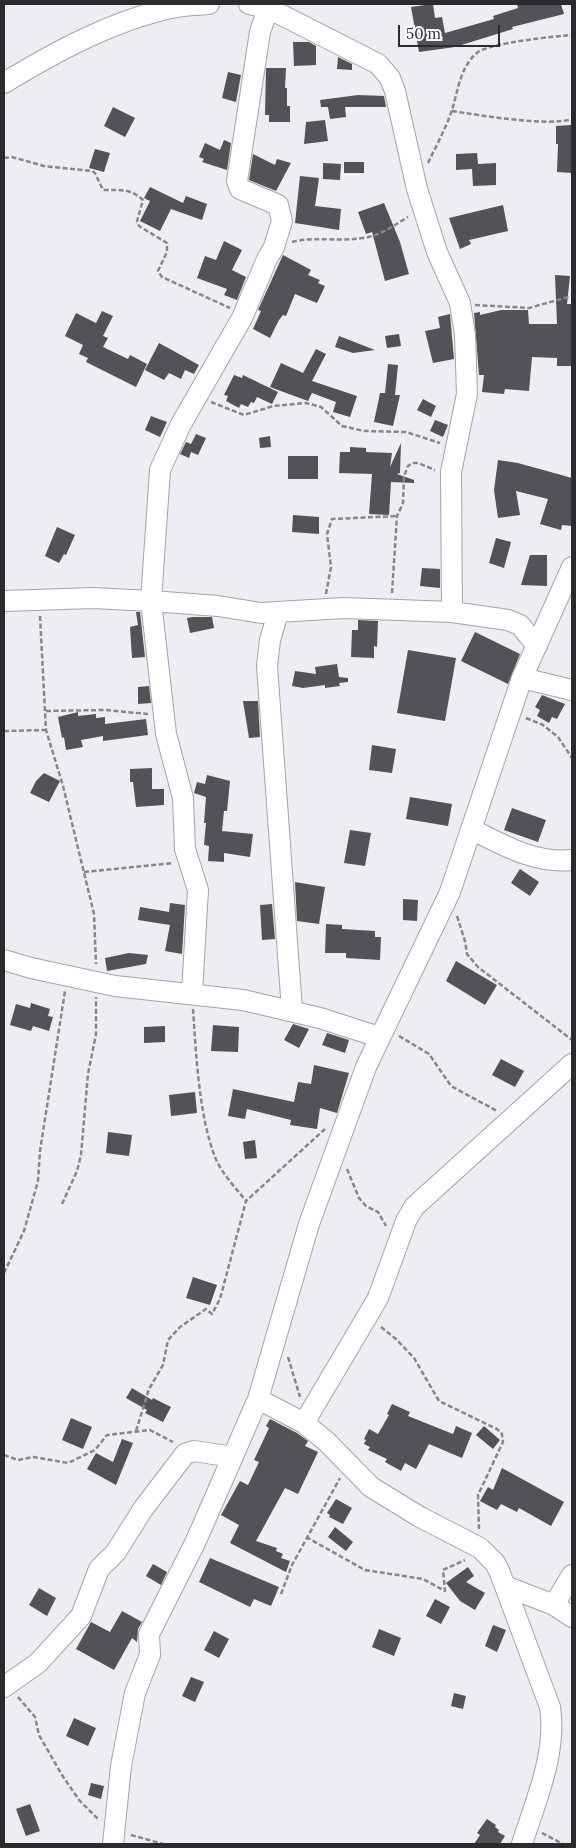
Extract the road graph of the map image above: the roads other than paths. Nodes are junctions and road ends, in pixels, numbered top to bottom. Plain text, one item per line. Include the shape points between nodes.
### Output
1 (209, 4) edge
2 (260, 5) edge
3 (4, 83) edge
4 (572, 567) edge
5 (151, 600) junction
6 (4, 601) edge
7 (452, 612) junction
8 (278, 613) junction
9 (537, 646) junction
10 (522, 678) junction
11 (572, 690) edge
12 (471, 829) junction
13 (572, 860) edge
14 (4, 960) edge
15 (192, 993) junction
16 (292, 1010) junction
17 (382, 1032) junction
18 (572, 1064) edge
19 (258, 1399) junction
20 (302, 1421) junction
21 (234, 1457) junction
22 (572, 1575) edge
23 (505, 1586) junction
24 (554, 1606) junction
25 (572, 1617) edge
26 (5, 1686) edge
27 (524, 1836) edge
28 (113, 1837) edge

1 - 3 street via 172,8 120,24 63,49
2 - 5 street via 260,32 237,180 240,189 278,205 282,221 274,247 244,313 160,470
2 - 7 street via 378,64 390,78 416,189 437,252 460,303 465,335 467,384 452,472
4 - 9 street
5 - 6 street
5 - 8 street
5 - 15 street via 164,716 181,790 184,842 198,890
7 - 8 street via 324,608
7 - 9 street via 508,620 520,625
8 - 16 street via 267,666
9 - 10 street
10 - 11 street
10 - 12 street
12 - 13 street via 522,855 557,862
12 - 17 street via 450,892
14 - 15 street via 96,982
15 - 16 street
16 - 17 street
17 - 19 street via 309,1224
18 - 20 street via 425,1195 406,1221 381,1291
19 - 20 street
19 - 21 street
20 - 23 street via 371,1486 420,1517 480,1548 495,1563
21 - 26 street via 190,1451 143,1509 116,1552 99,1568 81,1616 38,1663
21 - 28 street via 149,1634 150,1655 131,1712
22 - 24 street
23 - 24 street
23 - 27 street via 550,1707 553,1727 551,1747
24 - 25 street

